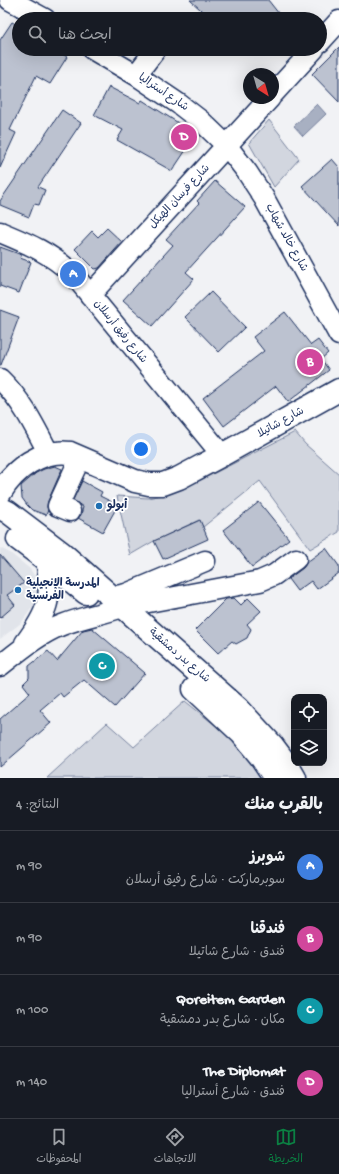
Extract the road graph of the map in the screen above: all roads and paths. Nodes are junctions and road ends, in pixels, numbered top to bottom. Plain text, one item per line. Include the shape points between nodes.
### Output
1 (10, 0) edge
2 (32, 12) edge
3 (339, 21) edge
4 (327, 34) edge
5 (104, 56) edge
6 (151, 56) edge
7 (308, 56) edge
8 (136, 75) junction
9 (279, 87) edge
10 (265, 104) edge
11 (227, 146) junction
12 (0, 232) edge
13 (90, 295) junction
14 (339, 335) edge
15 (0, 379) edge
16 (339, 390) edge
17 (48, 454) junction
18 (222, 455) junction
19 (80, 458) junction
20 (0, 493) edge
21 (0, 508) edge
22 (70, 511) dead end
23 (0, 526) edge
24 (49, 552) junction
25 (296, 559) dead end
26 (205, 561) dead end
27 (114, 605) junction
28 (20, 650) junction
29 (0, 666) edge
30 (275, 778) edge
31 (295, 778) edge

1 - 2 street
3 - 4 street
5 - 8 street, شارع أستراليا
6 - 8 street
7 - 9 street
8 - 11 street, شارع أستراليا via 190,112
10 - 11 street, شارع فرسان الهيكل
11 - 13 street, شارع فرسان الهيكل
11 - 14 street, شارع خالد شهاب via 264,198
12 - 13 street, شارع رفيق أرسلان via 60,262
13 - 18 street, شارع رفيق أرسلان
15 - 17 street via 26,410
16 - 18 main road, شارع شاتيلا
17 - 19 main road, شارع شاتيلا via 70,453
17 - 20 main road via 35,459 13,475
18 - 19 main road, شارع شاتيلا via 163,484 135,481
19 - 22 street via 58,506
21 - 24 main road
23 - 24 main road
24 - 27 main road, شارع بدر دمشقية
24 - 27 main road, شارع بدر دمشقية via 90,596
24 - 28 street via 49,596 46,609 34,632
25 - 27 street via 274,575 260,581
26 - 27 street via 126,594
27 - 28 street via 61,625
27 - 30 main road, شارع بدر دمشقية via 130,630 242,734
27 - 31 main road, شارع بدر دمشقية via 239,709 273,746
28 - 29 street

